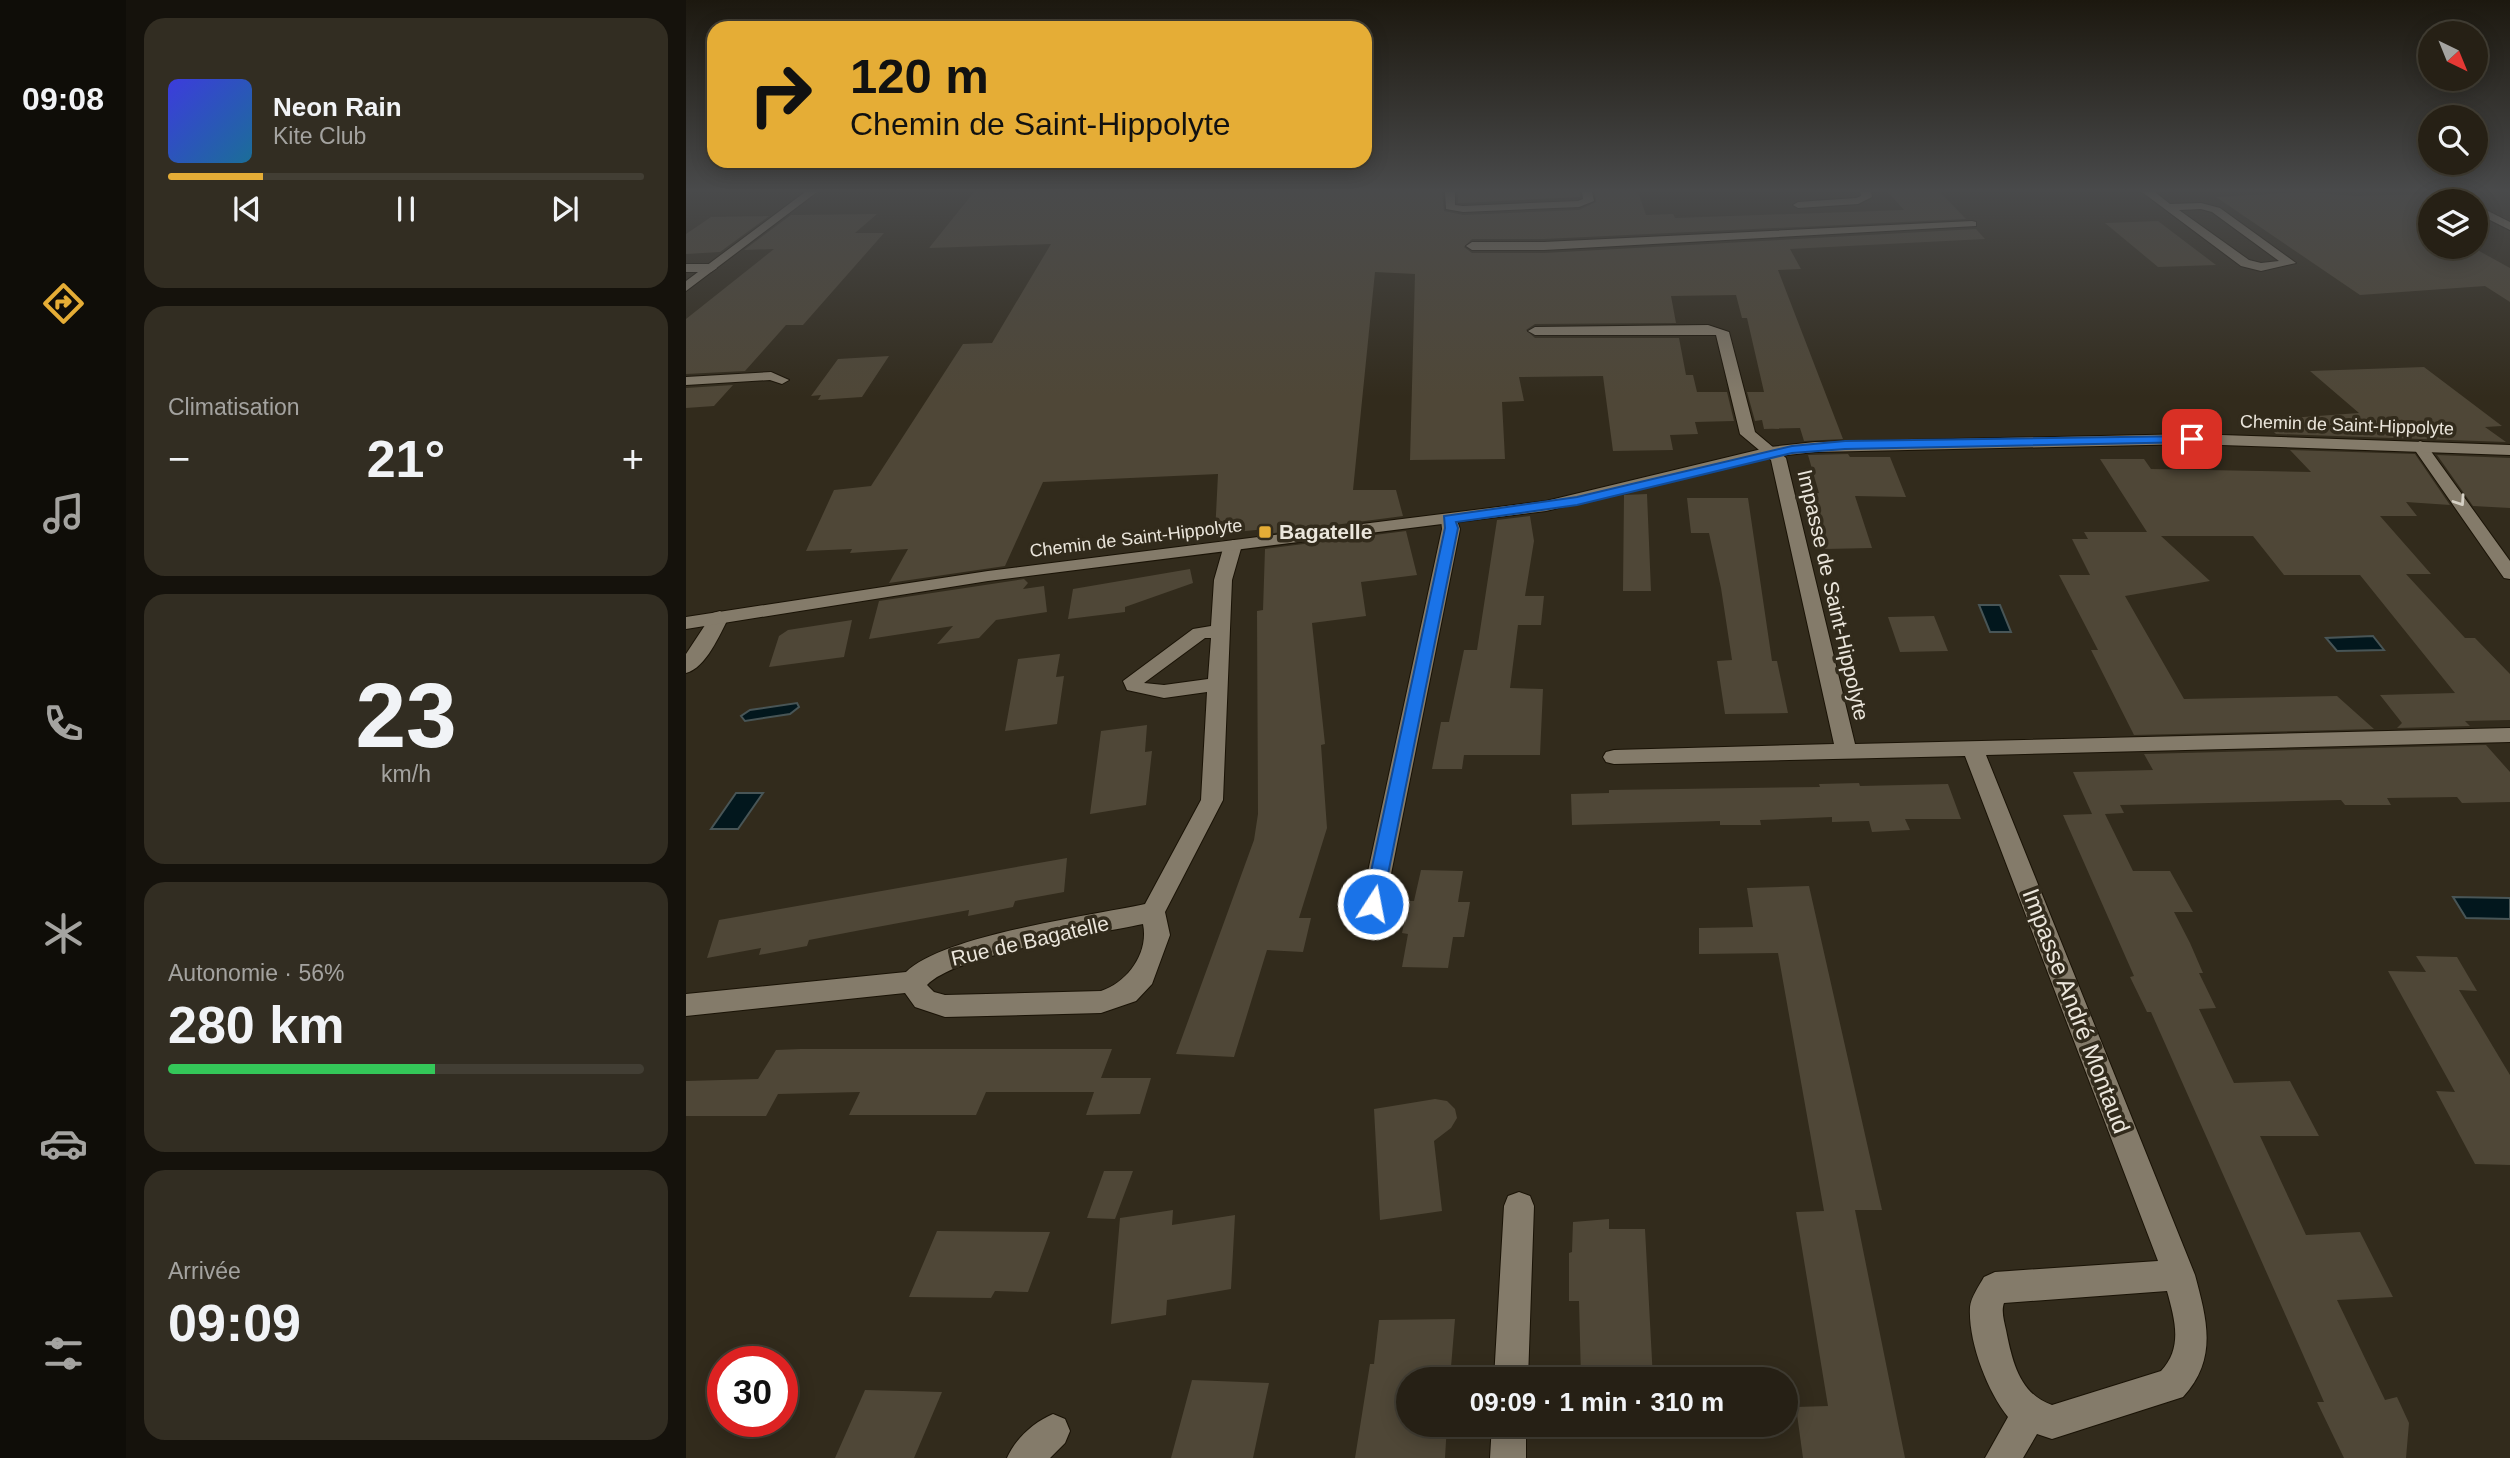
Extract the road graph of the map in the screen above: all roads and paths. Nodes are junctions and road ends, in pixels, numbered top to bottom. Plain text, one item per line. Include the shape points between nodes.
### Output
1 (722, 260) edge
2 (2241, 260) edge
3 (2286, 260) edge
4 (686, 268) edge
5 (711, 268) junction
6 (686, 287) edge
7 (1535, 331) dead end
8 (782, 380) dead end
9 (686, 381) edge
10 (2420, 446) junction
11 (2510, 450) edge
12 (1770, 452) junction
13 (1449, 519) junction
14 (1233, 545) junction
15 (2510, 574) edge
16 (720, 617) junction
17 (686, 623) edge
18 (1219, 631) junction
19 (686, 667) edge
20 (1217, 684) junction
21 (2510, 736) edge
22 (1973, 748) junction
23 (1846, 751) junction
24 (1614, 757) dead end
25 (1373, 904) dead end
26 (1153, 912) junction
27 (913, 982) junction
28 (686, 1005) edge
29 (1519, 1206) dead end
30 (2179, 1275) junction
31 (1512, 1367) edge
32 (2029, 1414) junction
33 (1053, 1431) dead end
34 (1509, 1437) edge
35 (1025, 1458) edge
36 (1508, 1458) edge
37 (2003, 1458) edge

1 - 5 street
2 - 3 street via 2261,267 2290,263
4 - 5 street
5 - 6 street
7 - 12 street via 1722,332 1748,434
8 - 9 street via 771,376
10 - 11 street, Chemin de Saint-Hippolyte
10 - 12 street, Chemin de Saint-Hippolyte via 2079,440 1845,445
10 -> 15 street
12 - 13 street, Chemin de Saint-Hippolyte via 1577,501
12 - 23 street, Impasse de Saint-Hippolyte via 1777,458
13 - 14 street, Chemin de Saint-Hippolyte
13 - 25 street
14 - 16 street, Chemin de Saint-Hippolyte
14 - 18 street via 1223,580
16 - 17 street, Chemin de Saint-Hippolyte
16 - 19 street
18 - 20 street
18 - 20 street via 1200,633 1133,681 1143,691 1153,692
20 - 26 street via 1212,800
21 - 22 street
22 - 23 street
22 - 30 street, Impasse André Montaud
23 - 24 street
26 - 27 street, Rue de Bagatelle via 966,952 926,969
26 - 27 street via 1158,935 1143,977 1127,993 1101,1002 945,1006 927,1003
27 - 28 street, Rue de Bagatelle
29 - 31 street
30 - 32 street, Impasse André Montaud via 2193,1343 2192,1359 2184,1374 2171,1385 2063,1421
30 - 32 street via 1995,1288 1986,1306 2005,1389
32 - 37 street
33 - 35 street
34 - 36 street

